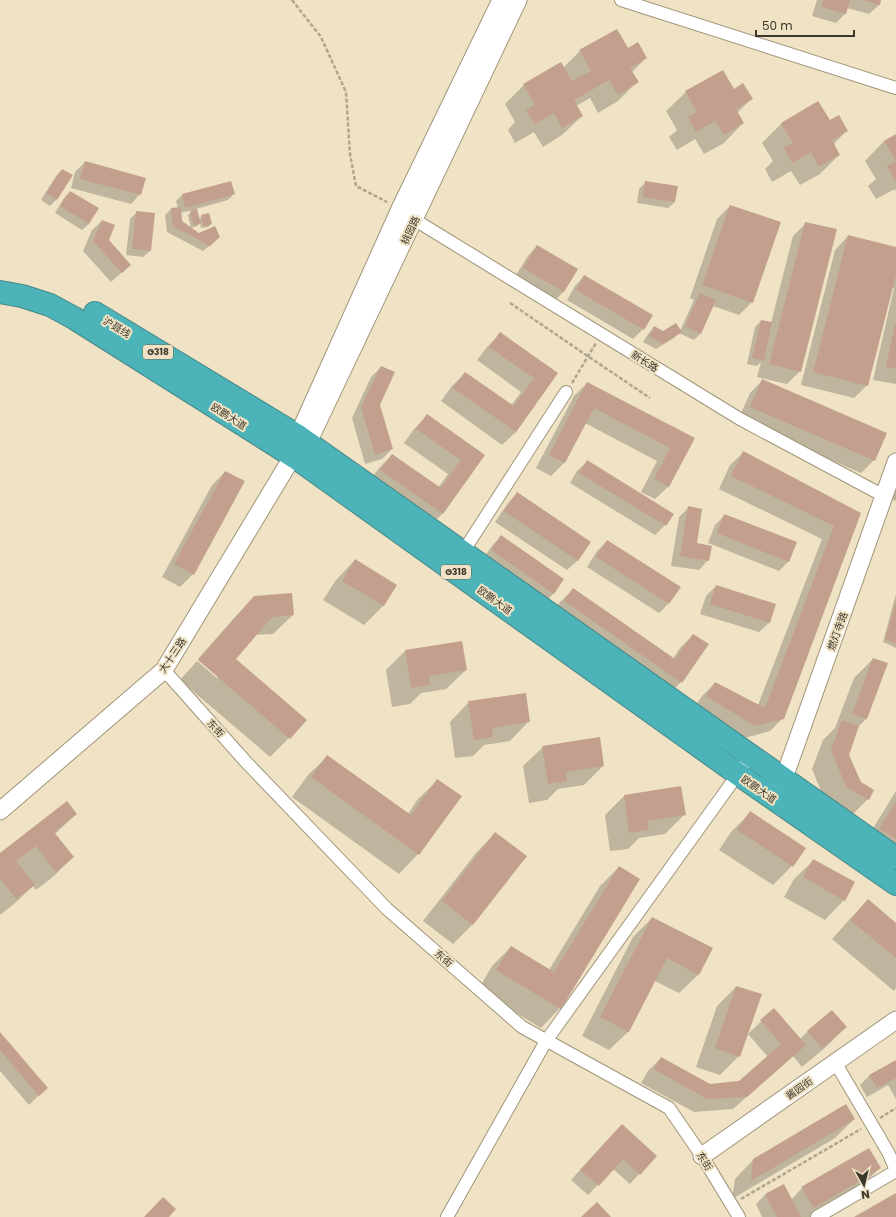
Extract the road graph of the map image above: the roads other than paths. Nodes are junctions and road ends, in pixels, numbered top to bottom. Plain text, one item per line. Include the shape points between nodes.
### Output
1 (500, 0) edge
2 (518, 0) edge
3 (621, 0) edge
4 (896, 88) edge
5 (400, 208) junction
6 (415, 220) junction
7 (0, 277) edge
8 (0, 292) edge
9 (566, 392) road end
10 (297, 450) junction
11 (896, 462) edge
12 (890, 499) edge
13 (463, 552) junction
14 (164, 670) junction
15 (751, 754) junction
16 (738, 774) junction
17 (784, 778) junction
18 (774, 799) junction
19 (0, 811) edge
20 (896, 858) edge
21 (896, 884) edge
22 (896, 1020) edge
23 (546, 1041) junction
24 (835, 1062) junction
25 (702, 1156) junction
26 (896, 1170) edge
27 (447, 1217) edge
28 (739, 1217) edge
29 (817, 1217) edge

1 - 5 street
2 - 6 street, 桃园路
3 - 4 street
5 - 6 street, 新长路
5 - 10 street
6 - 10 street, 桃园路
6 - 12 street, 新长路 via 740,420
7 - 10 highway, 沪聂线 / G318 via 43,288 70,299
8 - 10 highway, 欧鹏大道 / G318 via 50,305
9 - 13 street
10 - 13 highway, 欧鹏大道 / G318
10 - 14 street, 大十三路
10 - 16 highway, 欧鹏大道 / G318
11 - 12 street, 燃灯寺路
12 - 17 street, 燃灯寺路
13 - 15 highway, 欧鹏大道 / G318
14 - 19 street, 大十三路
14 - 23 street, 东街 via 246,762 387,909 522,1027
15 - 16 street
15 - 17 highway, 欧鹏大道 / G318
16 - 18 highway, 欧鹏大道 / G318
16 - 23 street
17 - 18 street, 燃灯寺路
17 - 20 highway, 欧鹏大道 / G318
18 - 21 highway, 欧鹏大道 / G318
22 - 24 street, 酱园街
23 - 25 street, 东街 via 669,1108
23 - 27 street
24 - 25 street, 酱园街
24 - 26 street
25 - 28 street, 东街
26 - 29 street

